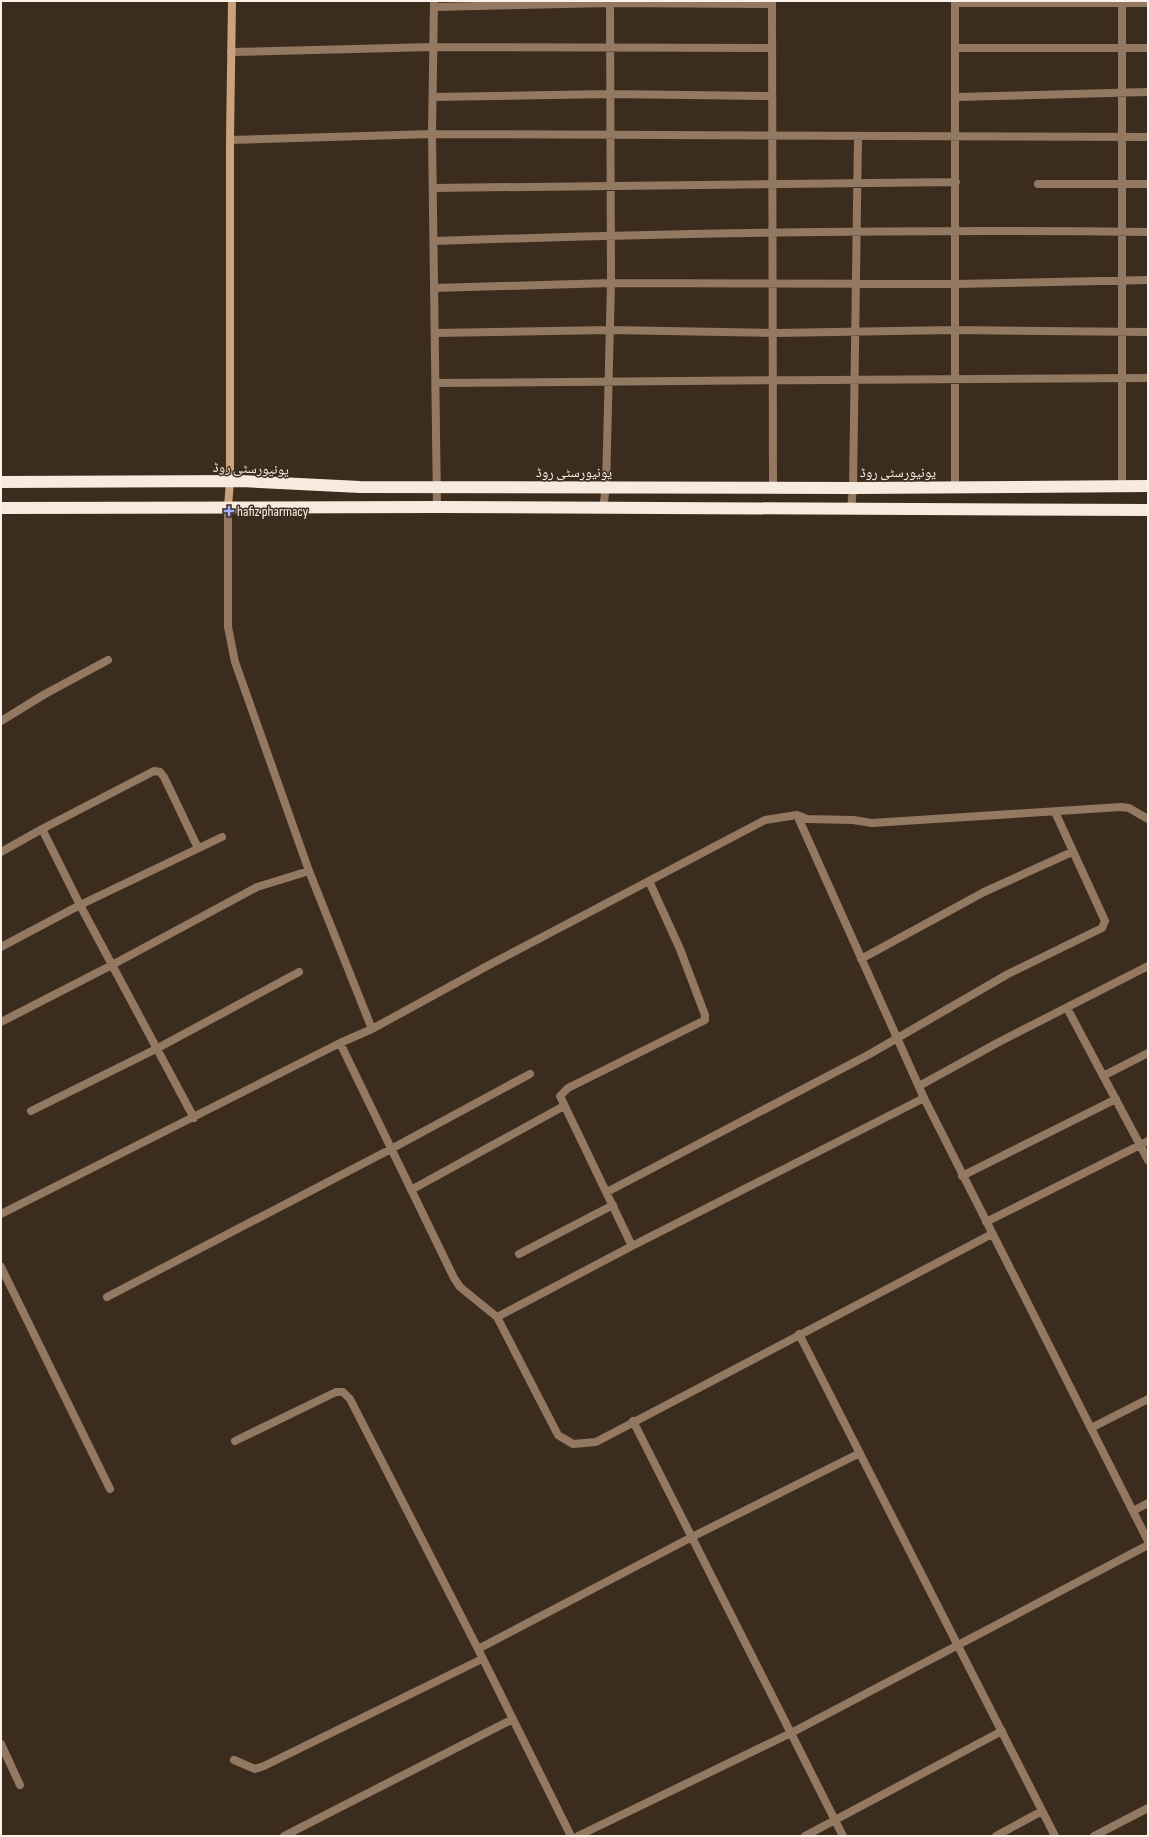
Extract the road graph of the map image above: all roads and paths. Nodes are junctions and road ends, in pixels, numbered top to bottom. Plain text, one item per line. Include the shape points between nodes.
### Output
1 (232, 1) edge
2 (610, 2) edge
3 (955, 2) edge
4 (1122, 2) edge
5 (772, 3) edge
6 (1148, 3) edge
7 (434, 4) edge
8 (610, 47) junction
9 (433, 48) junction
10 (772, 48) junction
11 (956, 48) junction
12 (1122, 48) junction
13 (1148, 48) edge
14 (231, 52) junction
15 (1123, 92) junction
16 (1148, 92) edge
17 (610, 94) junction
18 (772, 96) junction
19 (433, 97) junction
20 (956, 97) junction
21 (432, 134) junction
22 (610, 134) junction
23 (772, 136) junction
24 (858, 136) junction
25 (956, 136) junction
26 (1123, 136) junction
27 (1148, 136) edge
28 (230, 140) junction
29 (858, 182) junction
30 (956, 182) junction
31 (772, 184) junction
32 (1038, 184) dead end
33 (1123, 184) junction
34 (1148, 184) edge
35 (610, 186) junction
36 (433, 188) junction
37 (955, 231) junction
38 (1123, 231) junction
39 (772, 232) junction
40 (1148, 232) edge
41 (857, 233) junction
42 (611, 235) junction
43 (434, 242) junction
44 (1123, 280) junction
45 (1148, 280) edge
46 (856, 282) junction
47 (611, 283) junction
48 (772, 283) junction
49 (956, 284) junction
50 (434, 288) junction
51 (610, 330) junction
52 (955, 330) junction
53 (435, 332) junction
54 (855, 332) junction
55 (1123, 332) junction
56 (1148, 332) edge
57 (773, 333) junction
58 (1123, 378) junction
59 (1148, 378) edge
60 (773, 379) junction
61 (955, 380) junction
62 (855, 381) junction
63 (609, 382) junction
64 (436, 383) junction
65 (230, 481) junction
66 (1, 482) edge
67 (438, 486) junction
68 (1122, 486) junction
69 (1148, 486) edge
70 (606, 487) junction
71 (955, 487) junction
72 (773, 488) junction
73 (853, 488) junction
74 (228, 507) junction
75 (437, 507) junction
76 (1, 508) edge
77 (603, 508) junction
78 (850, 510) junction
79 (1148, 510) edge
80 (108, 660) dead end
81 (1, 721) edge
82 (1055, 812) junction
83 (797, 815) junction
84 (1148, 819) edge
85 (42, 829) junction
86 (222, 837) dead end
87 (198, 848) junction
88 (1, 852) edge
89 (1072, 852) junction
90 (309, 871) junction
91 (649, 881) junction
92 (80, 905) junction
93 (1, 947) edge
94 (861, 959) junction
95 (112, 965) junction
96 (1148, 966) edge
97 (299, 972) dead end
98 (1067, 1008) junction
99 (1, 1022) edge
100 (372, 1029) junction
101 (897, 1038) junction
102 (340, 1043) junction
103 (156, 1049) junction
104 (1148, 1053) edge
105 (530, 1074) dead end
106 (1103, 1076) junction
107 (919, 1086) junction
108 (924, 1098) junction
109 (1116, 1099) junction
110 (564, 1106) junction
111 (32, 1111) dead end
112 (194, 1118) junction
113 (1148, 1142) edge
114 (1140, 1146) junction
115 (390, 1149) junction
116 (1148, 1160) edge
117 (962, 1176) junction
118 (411, 1190) junction
119 (607, 1192) junction
120 (613, 1205) junction
121 (1, 1214) edge
122 (986, 1222) junction
123 (992, 1234) junction
124 (632, 1246) junction
125 (519, 1254) dead end
126 (1, 1268) edge
127 (107, 1297) dead end
128 (497, 1317) junction
129 (799, 1334) junction
130 (1148, 1399) edge
131 (633, 1421) junction
132 (1091, 1428) junction
133 (235, 1441) dead end
134 (860, 1453) junction
135 (110, 1489) dead end
136 (1148, 1503) edge
137 (1133, 1511) junction
138 (692, 1537) junction
139 (1148, 1541) edge
140 (1148, 1545) edge
141 (958, 1644) junction
142 (478, 1649) junction
143 (482, 1659) junction
144 (513, 1719) junction
145 (1002, 1731) junction
146 (791, 1733) junction
147 (1, 1744) edge
148 (234, 1760) dead end
149 (20, 1785) dead end
150 (1148, 1808) edge
151 (1042, 1811) junction
152 (835, 1821) junction
153 (284, 1836) edge
154 (571, 1836) edge
155 (578, 1836) edge
156 (805, 1836) edge
157 (843, 1836) edge
158 (996, 1836) edge
159 (1055, 1836) edge
160 (1094, 1836) edge

1 - 14 street
2 - 5 street
2 - 7 street
2 - 8 street
3 - 4 street
3 - 11 street
4 - 6 street
4 - 12 street
5 - 10 street
7 - 9 street
8 - 9 street
8 - 10 street
8 - 17 street
9 - 14 street
9 - 19 street
10 - 18 street
11 - 12 street
11 - 20 street
12 - 13 street
12 - 15 street
14 - 28 street
15 - 16 street
15 - 20 street
15 - 26 street
17 - 18 street
17 - 19 street
17 - 22 street
18 - 23 street
19 - 21 street
20 - 25 street
21 - 22 street
21 - 28 street
21 - 36 street
22 - 23 street
22 - 35 street
23 - 24 street
23 - 31 street
24 - 25 street
24 - 29 street
25 - 26 street
25 - 30 street
26 - 27 street
26 - 33 street
28 - 65 street
29 - 30 street
29 - 31 street
29 - 41 street
30 - 37 street
31 - 35 street
31 - 39 street
32 - 33 street
33 - 34 street
33 - 38 street
35 - 36 street
35 - 42 street
36 - 43 street
37 - 38 street
37 - 41 street
37 - 49 street
38 - 40 street
38 - 44 street
39 - 41 street
39 - 42 street
39 - 48 street
41 - 46 street
42 - 43 street
42 - 47 street
43 - 50 street
44 - 45 street
44 - 49 street
44 - 55 street
46 - 48 street
46 - 49 street
46 - 54 street
47 - 48 street
47 - 50 street
47 - 51 street
48 - 57 street
49 - 52 street
50 - 53 street
51 - 53 street
51 - 57 street
51 - 63 street
52 - 54 street
52 - 55 street
52 - 61 street
53 - 64 street
54 - 57 street
54 - 62 street
55 - 56 street
55 - 58 street
57 - 60 street
58 - 59 street
58 - 61 street
58 - 68 street
60 - 62 street
60 - 63 street
60 - 72 street
61 - 62 street
61 - 71 street
62 - 73 street
63 - 64 street
63 - 70 street
64 - 67 street
65 - 66 highway, یونیورسٹی روڈ
65 - 67 highway, یونیورسٹی روڈ via 360,487
65 - 74 street
67 - 70 highway, یونیورسٹی روڈ
67 - 75 street
68 - 69 highway, یونیورسٹی روڈ
68 - 71 highway, یونیورسٹی روڈ
70 - 72 highway, یونیورسٹی روڈ
70 - 77 street
71 - 73 highway, یونیورسٹی روڈ
72 - 73 highway, یونیورسٹی روڈ
73 - 78 street
74 - 75 highway
74 - 76 highway
74 - 90 street via 228,627 235,662
75 - 77 highway
77 - 78 highway
78 - 79 highway
80 - 81 street
82 - 83 street via 872,823 807,819
82 - 84 street via 1121,807 1129,808
82 - 89 street
83 - 91 street via 765,820
83 - 94 street
85 - 87 street via 154,771 160,772 164,777
85 - 88 street
85 - 92 street
86 - 87 street
87 - 92 street
89 - 94 street via 984,892
89 - 101 street via 1105,921 1102,928 1008,974
90 - 95 street via 257,887
90 - 100 street
91 - 100 street
91 - 110 street via 680,949 705,1020 568,1088 560,1096
92 - 93 street
92 - 95 street
94 - 101 street
95 - 99 street
95 - 103 street
96 - 98 street
97 - 103 street
98 - 106 street
98 - 107 street
100 - 102 street
101 - 107 street
101 - 119 street
102 - 112 street
102 - 115 street
103 - 111 street
103 - 112 street
104 - 106 street
105 - 115 street
106 - 109 street
107 - 108 street
108 - 117 street
108 - 124 street
109 - 114 street
109 - 117 street
110 - 118 street
110 - 119 street
112 - 121 street
113 - 114 street
114 - 116 street
114 - 122 street
115 - 118 street
115 - 127 street
117 - 122 street
118 - 128 street via 460,1287
119 - 120 street
120 - 124 street
120 - 125 street
122 - 123 street
123 - 129 street
123 - 132 street
124 - 128 street
126 - 135 street
128 - 131 street via 558,1436 573,1444 596,1442
129 - 131 street
129 - 134 street
130 - 132 street
131 - 138 street
132 - 137 street
133 - 142 street via 336,1392 343,1392 350,1399
134 - 138 street
134 - 141 street
136 - 137 street
137 - 139 street
138 - 142 street
138 - 146 street
140 - 141 street
141 - 145 street
141 - 146 street
142 - 143 street
143 - 144 street
143 - 148 street via 264,1766 255,1769
144 - 153 street
144 - 154 street
145 - 151 street
145 - 152 street
146 - 152 street
146 - 155 street
147 - 149 street
150 - 160 street
151 - 158 street
151 - 159 street
152 - 156 street
152 - 157 street

